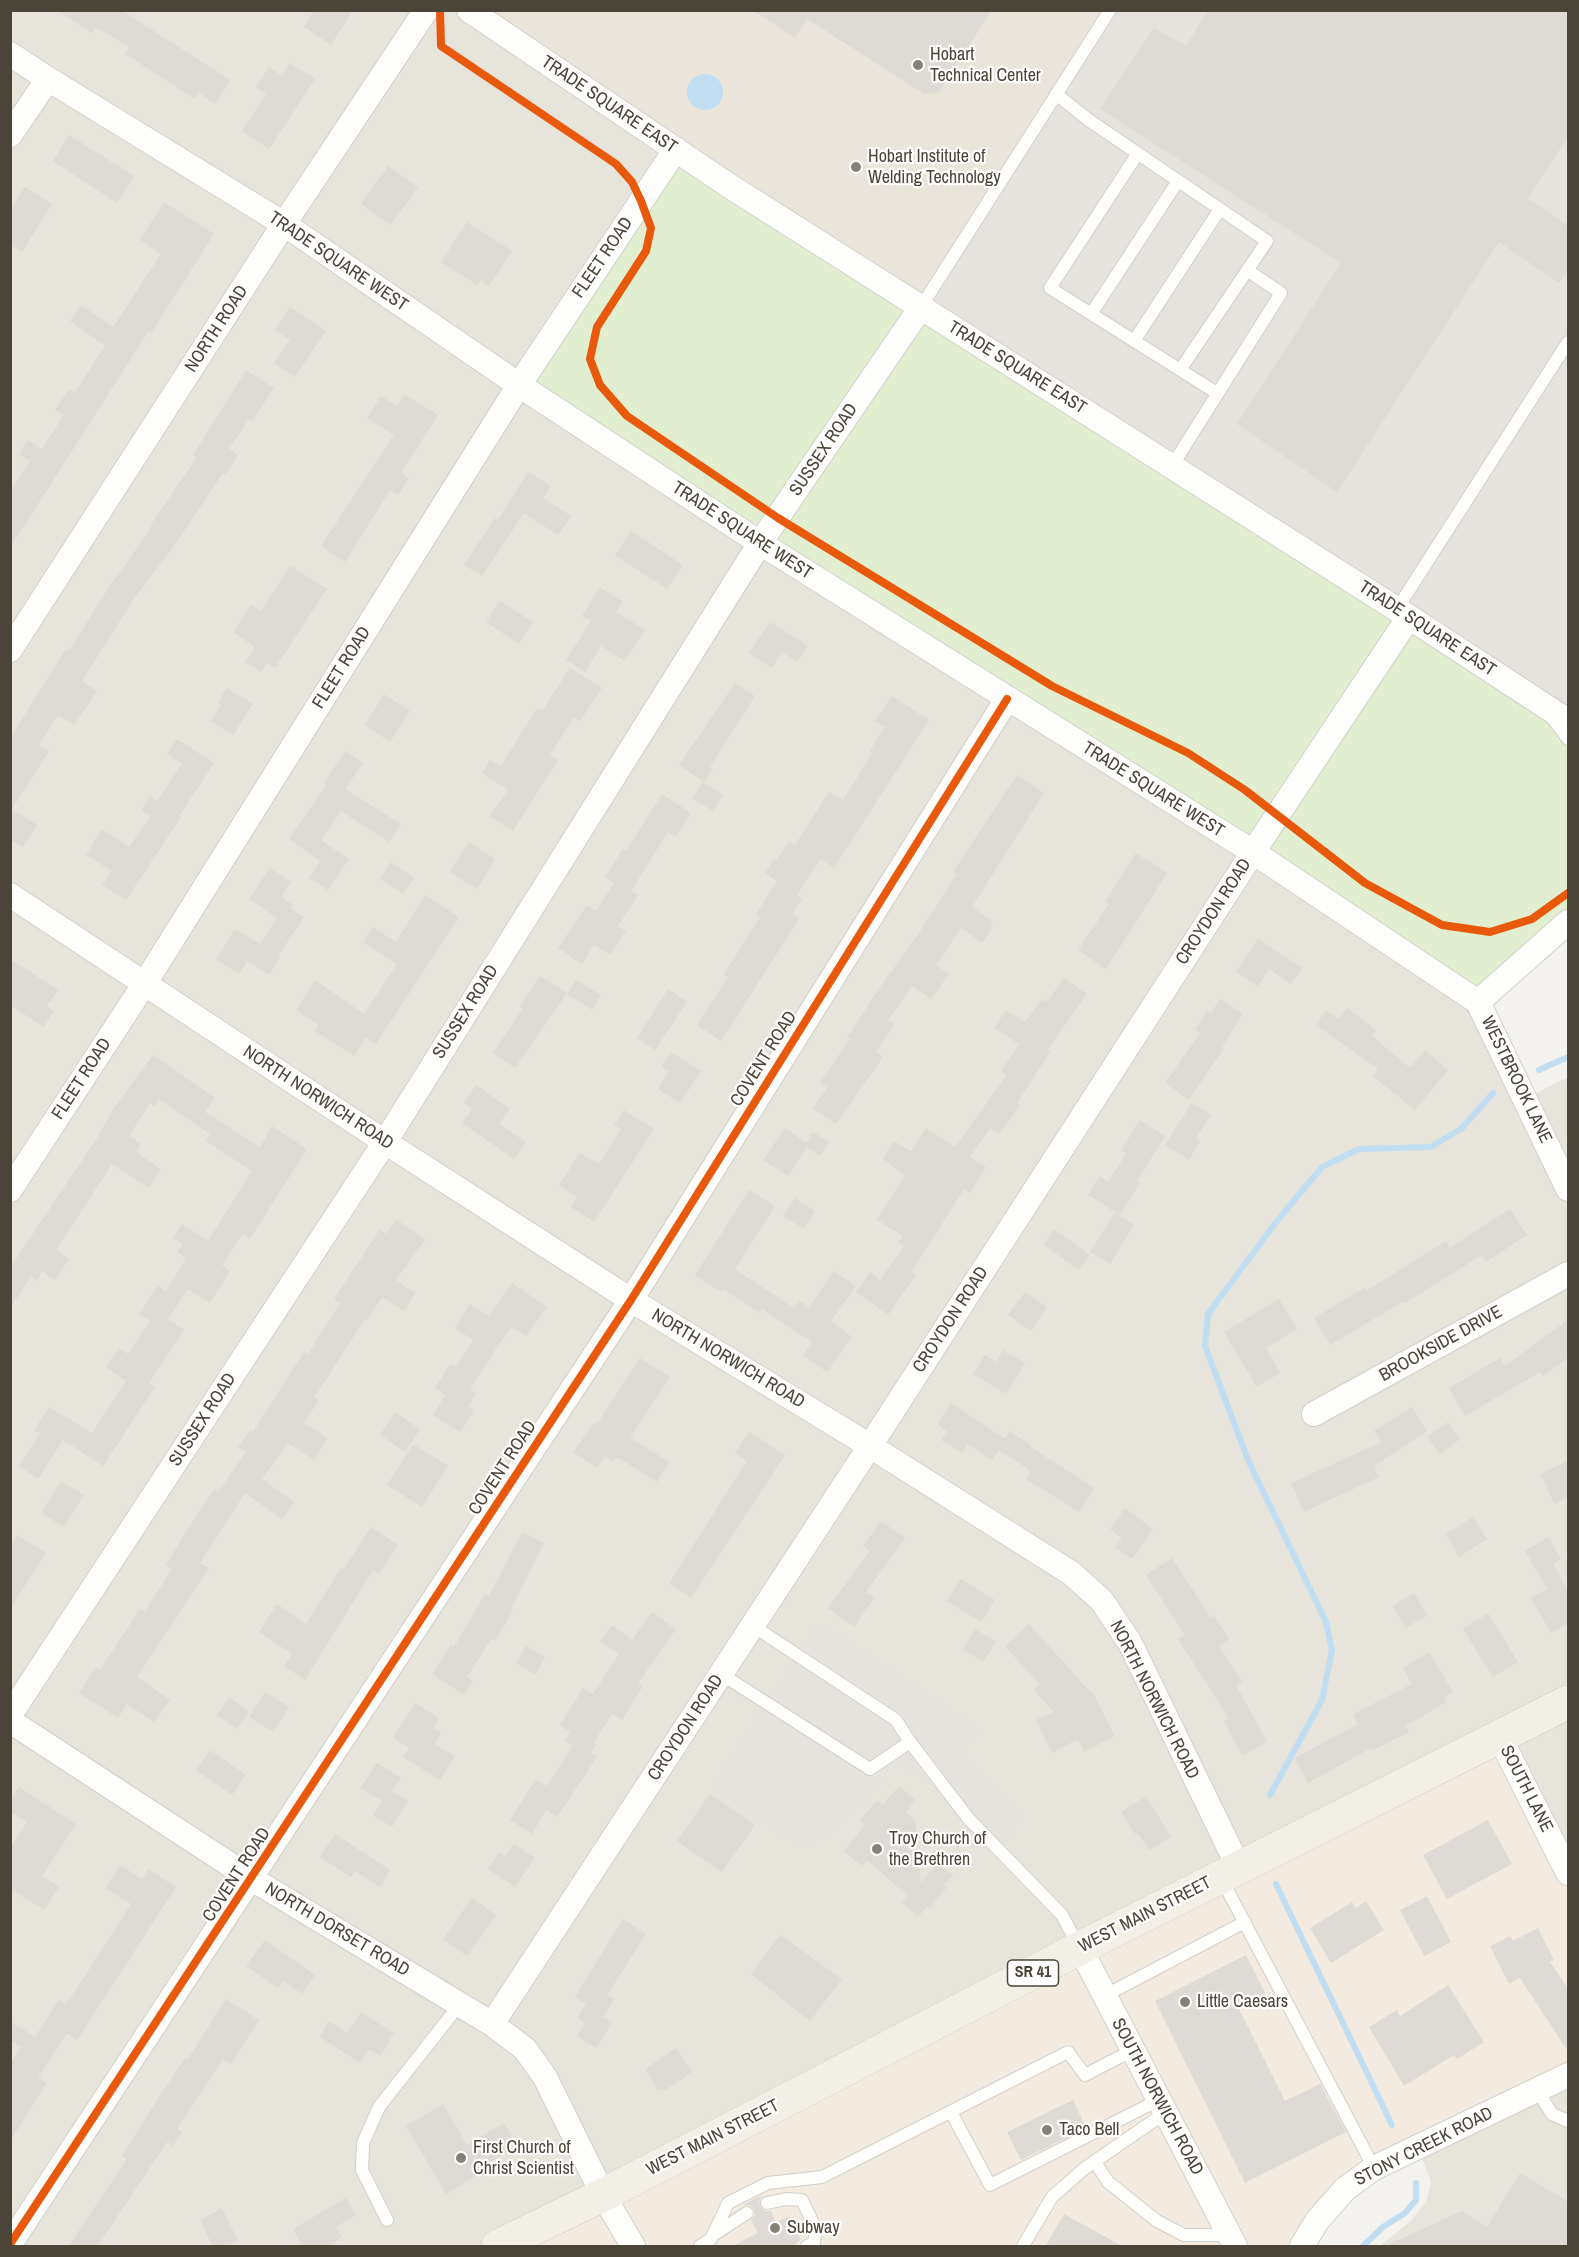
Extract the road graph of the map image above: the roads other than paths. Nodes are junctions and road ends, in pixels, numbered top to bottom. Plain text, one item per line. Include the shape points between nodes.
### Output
1 (426, 10) edge
2 (469, 10) edge
3 (1110, 10) edge
4 (10, 54) edge
5 (48, 79) junction
6 (1056, 94) junction
7 (10, 135) edge
8 (676, 149) junction
9 (1138, 153) junction
10 (1178, 181) junction
11 (1220, 209) junction
12 (284, 224) junction
13 (1247, 270) junction
14 (921, 307) junction
15 (1091, 314) junction
16 (1134, 341) junction
17 (1569, 342) edge
18 (1180, 370) junction
19 (519, 385) junction
20 (1216, 393) junction
21 (1172, 466) junction
22 (760, 543) junction
23 (1403, 613) junction
24 (10, 650) edge
25 (1007, 699) junction
26 (1541, 704) junction
27 (1569, 721) edge
28 (1569, 739) edge
29 (1253, 852) junction
30 (10, 895) edge
31 (1569, 922) edge
32 (145, 983) junction
33 (1478, 1002) junction
34 (384, 1142) junction
35 (1569, 1189) edge
36 (10, 1190) edge
37 (1569, 1274) edge
38 (631, 1300) junction
39 (1314, 1414) dead end
40 (870, 1446) junction
41 (753, 1626) junction
42 (721, 1674) junction
43 (1569, 1702) edge
44 (10, 1715) edge
45 (10, 1721) edge
46 (1500, 1736) junction
47 (910, 1742) junction
48 (1230, 1872) junction
49 (1569, 1873) edge
50 (252, 1879) junction
51 (1245, 1922) junction
52 (1080, 1948) junction
53 (1104, 1996) junction
54 (460, 2004) junction
55 (492, 2024) junction
56 (1133, 2050) junction
57 (1569, 2074) edge
58 (1537, 2090) junction
59 (1162, 2106) junction
60 (951, 2112) junction
61 (1569, 2121) edge
62 (1095, 2162) junction
63 (1374, 2169) junction
64 (603, 2195) junction
65 (767, 2203) dead end
66 (747, 2213) dead end
67 (387, 2220) dead end
68 (713, 2235) junction
69 (1232, 2241) edge
70 (10, 2244) edge
71 (498, 2247) edge
72 (633, 2247) edge
73 (700, 2247) edge
74 (807, 2247) edge
75 (1023, 2247) edge
76 (1302, 2247) edge

1 - 12 street, NORTH ROAD
2 - 8 street, TRADE SQUARE EAST
3 - 6 lane
4 - 5 street, TRADE SQUARE WEST
5 - 7 street
5 - 12 street, TRADE SQUARE WEST
6 - 9 lane
6 - 14 lane
8 - 14 street, TRADE SQUARE EAST
8 - 19 street, FLEET ROAD
9 - 10 lane
9 - 15 lane via 1050,288
10 - 11 lane
10 - 15 lane
11 - 13 lane via 1267,241
11 - 16 lane
12 - 19 street, TRADE SQUARE WEST
12 - 24 street, NORTH ROAD
13 - 18 lane
13 - 20 lane via 1281,293
14 - 21 street, TRADE SQUARE EAST
14 - 22 street, SUSSEX ROAD
15 - 16 lane
16 - 18 lane
17 - 23 lane
18 - 20 lane
19 - 22 street, TRADE SQUARE WEST
19 - 32 street, FLEET ROAD
20 - 21 lane
21 - 23 street, TRADE SQUARE EAST
22 - 25 street, TRADE SQUARE WEST
22 - 34 street, SUSSEX ROAD
23 - 26 street, TRADE SQUARE EAST
23 - 29 street, CROYDON ROAD
25 - 29 street, TRADE SQUARE WEST
25 - 38 street, COVENT ROAD
26 - 27 street, TRADE SQUARE EAST
26 - 28 lane
29 - 33 street, TRADE SQUARE WEST
29 - 40 street, CROYDON ROAD
30 - 32 street, NORTH NORWICH ROAD
31 - 33 street
32 - 34 street, NORTH NORWICH ROAD
32 - 36 street, FLEET ROAD
33 - 35 street, WESTBROOK LANE
34 - 38 street, NORTH NORWICH ROAD
34 - 44 street, SUSSEX ROAD
37 - 39 street, BROOKSIDE DRIVE
38 - 40 street, NORTH NORWICH ROAD
38 - 50 street, COVENT ROAD
40 - 41 street, CROYDON ROAD
40 - 48 street, NORTH NORWICH ROAD via 1071,1573 1102,1601 1130,1643
41 - 42 street, CROYDON ROAD
41 - 47 lane via 896,1720
42 - 47 lane via 870,1769
42 - 55 street, CROYDON ROAD
43 - 46 main road, WEST MAIN STREET / SR 41
45 - 50 street, NORTH DORSET ROAD
46 - 48 main road, WEST MAIN STREET / SR 41
46 - 49 street, SOUTH LANE
47 - 52 lane via 968,1818 1062,1915
48 - 51 lane
48 - 52 main road, WEST MAIN STREET / SR 41
50 - 54 street, NORTH DORSET ROAD
50 - 70 street, COVENT ROAD
51 - 53 lane
51 - 63 lane
52 - 53 street, SOUTH NORWICH ROAD
52 - 64 main road, WEST MAIN STREET / SR 41
53 - 56 street, SOUTH NORWICH ROAD
54 - 55 street, NORTH DORSET ROAD
54 - 67 lane via 379,2107 363,2143 362,2170
55 - 64 street, NORTH DORSET ROAD via 525,2049 546,2076
56 - 59 street, SOUTH NORWICH ROAD
56 - 60 lane via 1085,2075 1068,2052
57 - 58 street, STONY CREEK ROAD
58 - 61 lane via 1552,2114
58 - 63 street, STONY CREEK ROAD
59 - 60 lane via 990,2185
59 - 62 lane
59 - 69 street, SOUTH NORWICH ROAD
60 - 68 lane via 822,2177 768,2183 728,2203
62 - 69 lane via 1108,2182 1157,2221 1185,2235
62 - 75 lane via 1052,2197
63 - 76 street, STONY CREEK ROAD via 1345,2189 1317,2221
64 - 71 main road, WEST MAIN STREET / SR 41
64 - 72 street, NORTH DORSET ROAD
65 - 74 lane via 802,2200 816,2229 814,2243
66 - 68 lane
68 - 73 lane

